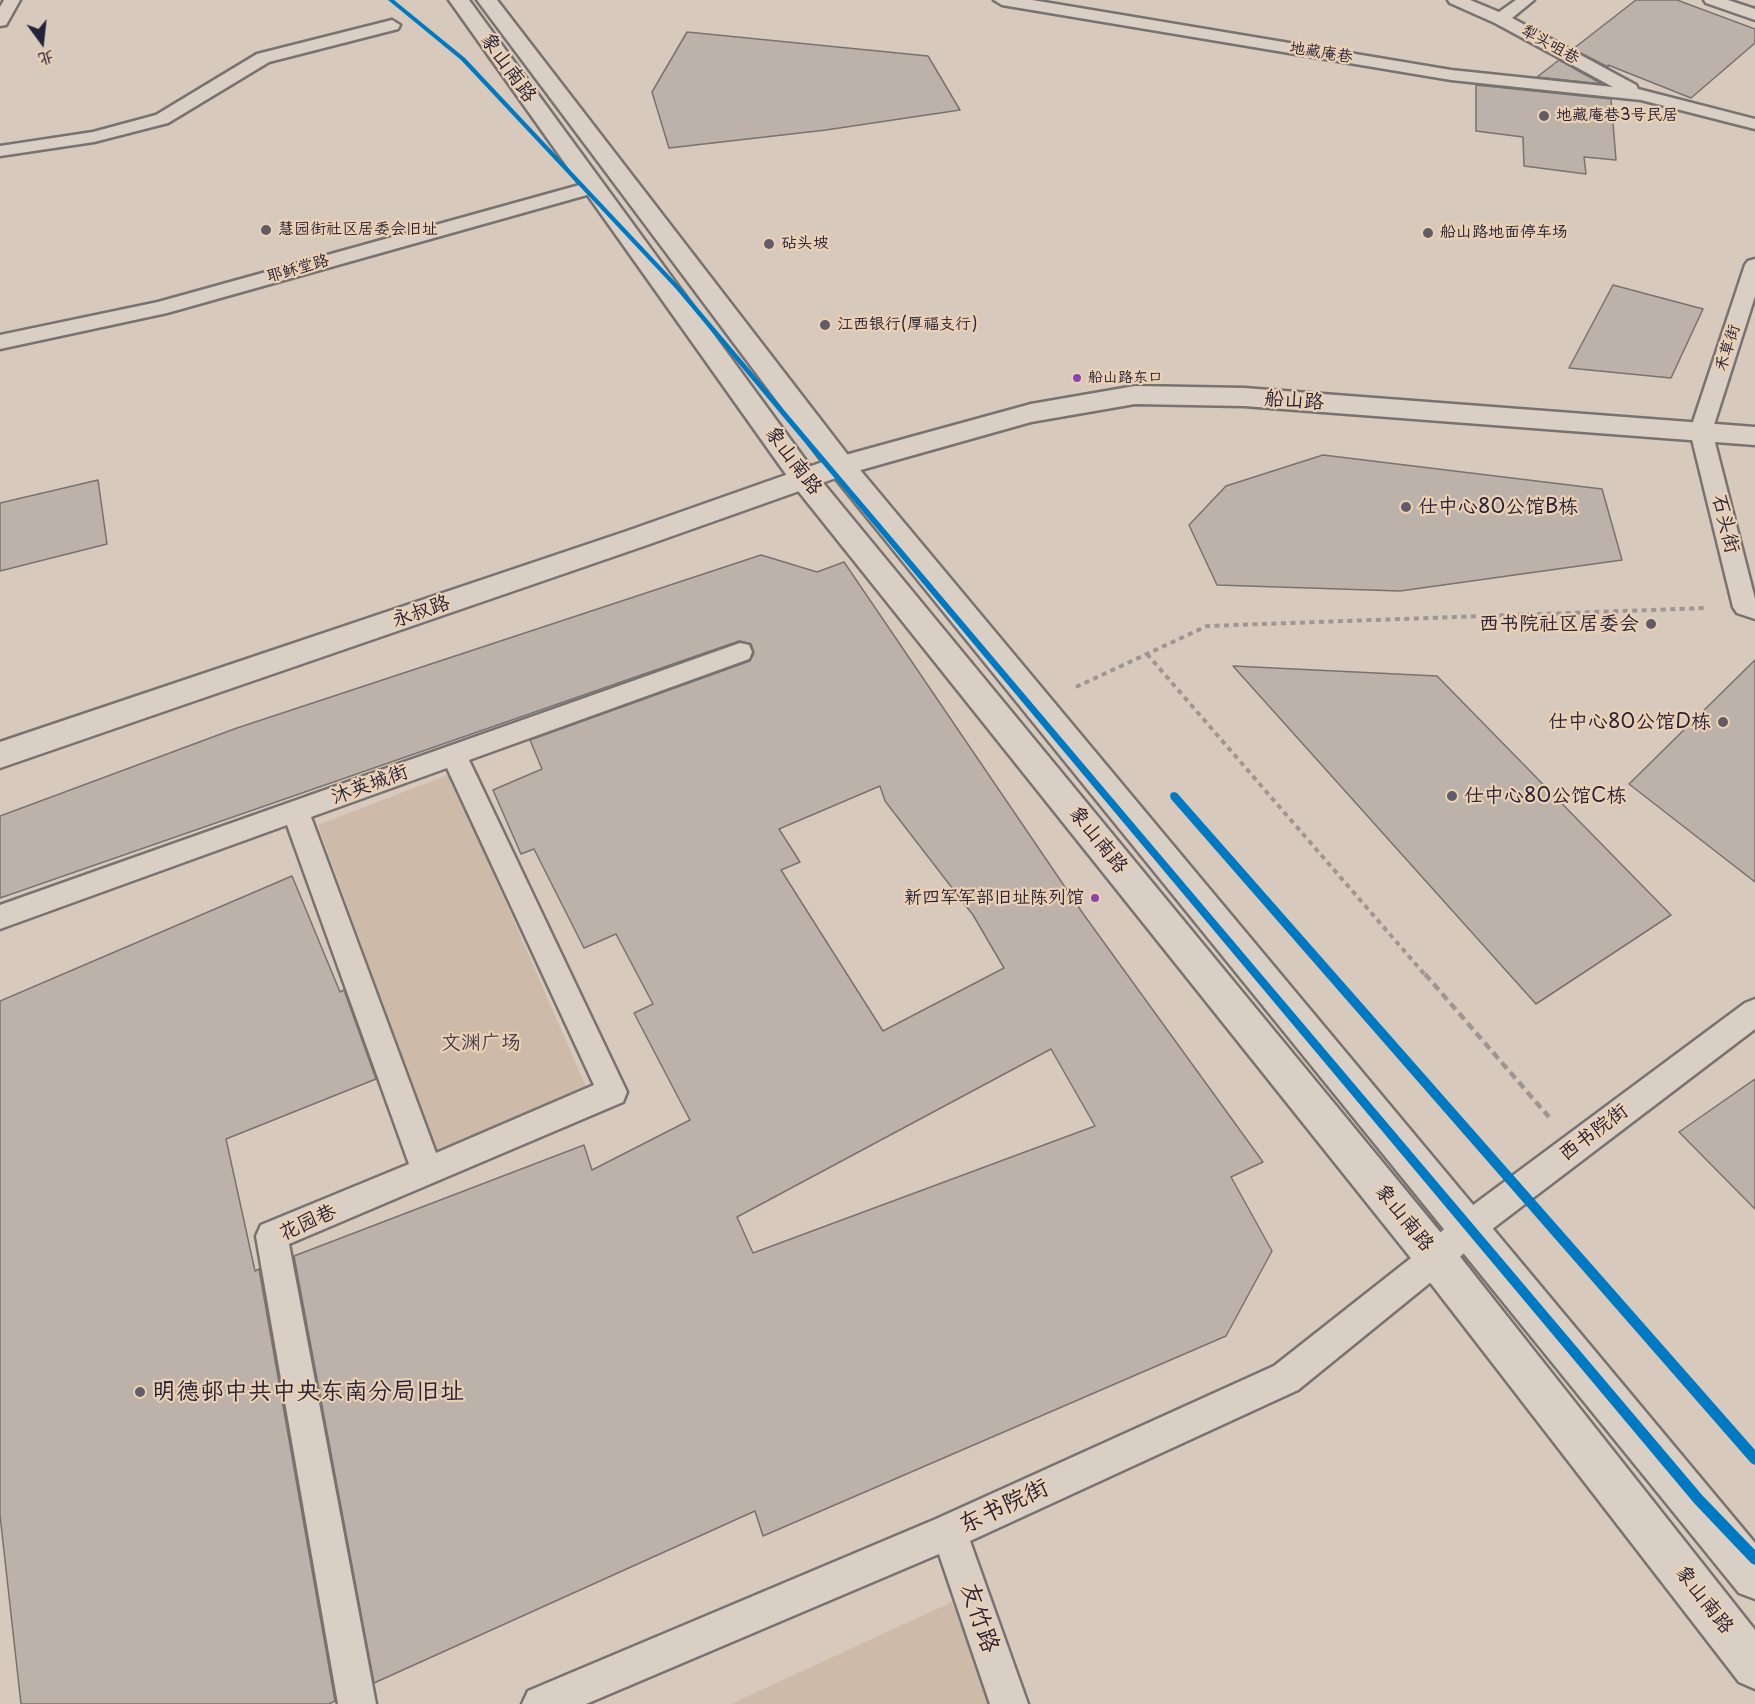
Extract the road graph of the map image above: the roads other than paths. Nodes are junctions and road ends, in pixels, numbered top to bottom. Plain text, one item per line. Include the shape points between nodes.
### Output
1 (12, 0) edge
2 (459, 0) edge
3 (487, 0) edge
4 (1002, 0) edge
5 (1456, 0) edge
6 (1526, 0) edge
7 (1712, 0) edge
8 (1755, 15) edge
9 (1501, 19) junction
10 (0, 21) edge
11 (392, 25) dead end
12 (1641, 95) junction
13 (1755, 124) edge
14 (0, 151) edge
15 (594, 187) junction
16 (1755, 265) edge
17 (0, 342) edge
18 (1701, 431) junction
19 (1755, 436) edge
20 (841, 466) junction
21 (805, 480) junction
22 (1750, 609) edge
23 (740, 652) dead end
24 (0, 755) edge
25 (454, 755) junction
26 (296, 812) junction
27 (0, 917) edge
28 (1755, 1012) edge
29 (427, 1172) junction
30 (1468, 1228) junction
31 (1436, 1258) junction
32 (949, 1532) junction
33 (1755, 1576) edge
34 (1755, 1666) edge
35 (357, 1704) edge
36 (541, 1704) edge
37 (1009, 1704) edge

1 - 10 lane
2 - 15 main road, 象山南路
3 - 20 main road, 象山南路
4 - 12 lane, 地藏庵巷 via 1451,75
5 - 9 lane, 犁头咀巷
6 - 9 lane
7 - 8 lane
9 - 12 lane, 犁头咀巷
11 - 14 lane via 264,58 162,119 94,137
12 - 13 lane
15 - 17 lane, 耶稣堂路 via 160,308
15 - 21 main road, 象山南路
16 - 18 lane, 禾草街
18 - 19 main road, 船山路
18 - 20 main road, 船山路 via 1244,397 1135,395 1031,413
18 - 22 lane, 石头街
20 - 21 main road, 永叔路
20 - 30 main road, 象山南路
21 - 24 main road, 永叔路
21 - 31 main road, 象山南路
23 - 25 lane, 沐英城街
25 - 26 lane, 沐英城街
25 - 29 lane via 612,1092
26 - 27 lane, 沐英城街
26 - 29 lane
28 - 30 lane, 西书院街
29 - 35 lane, 花园巷 via 272,1236
30 - 31 lane, 西书院街
30 - 33 main road, 象山南路
31 - 32 lane, 东书院街 via 1286,1378
31 - 34 main road, 象山南路
32 - 36 lane, 东书院街
32 - 37 lane, 友竹路

